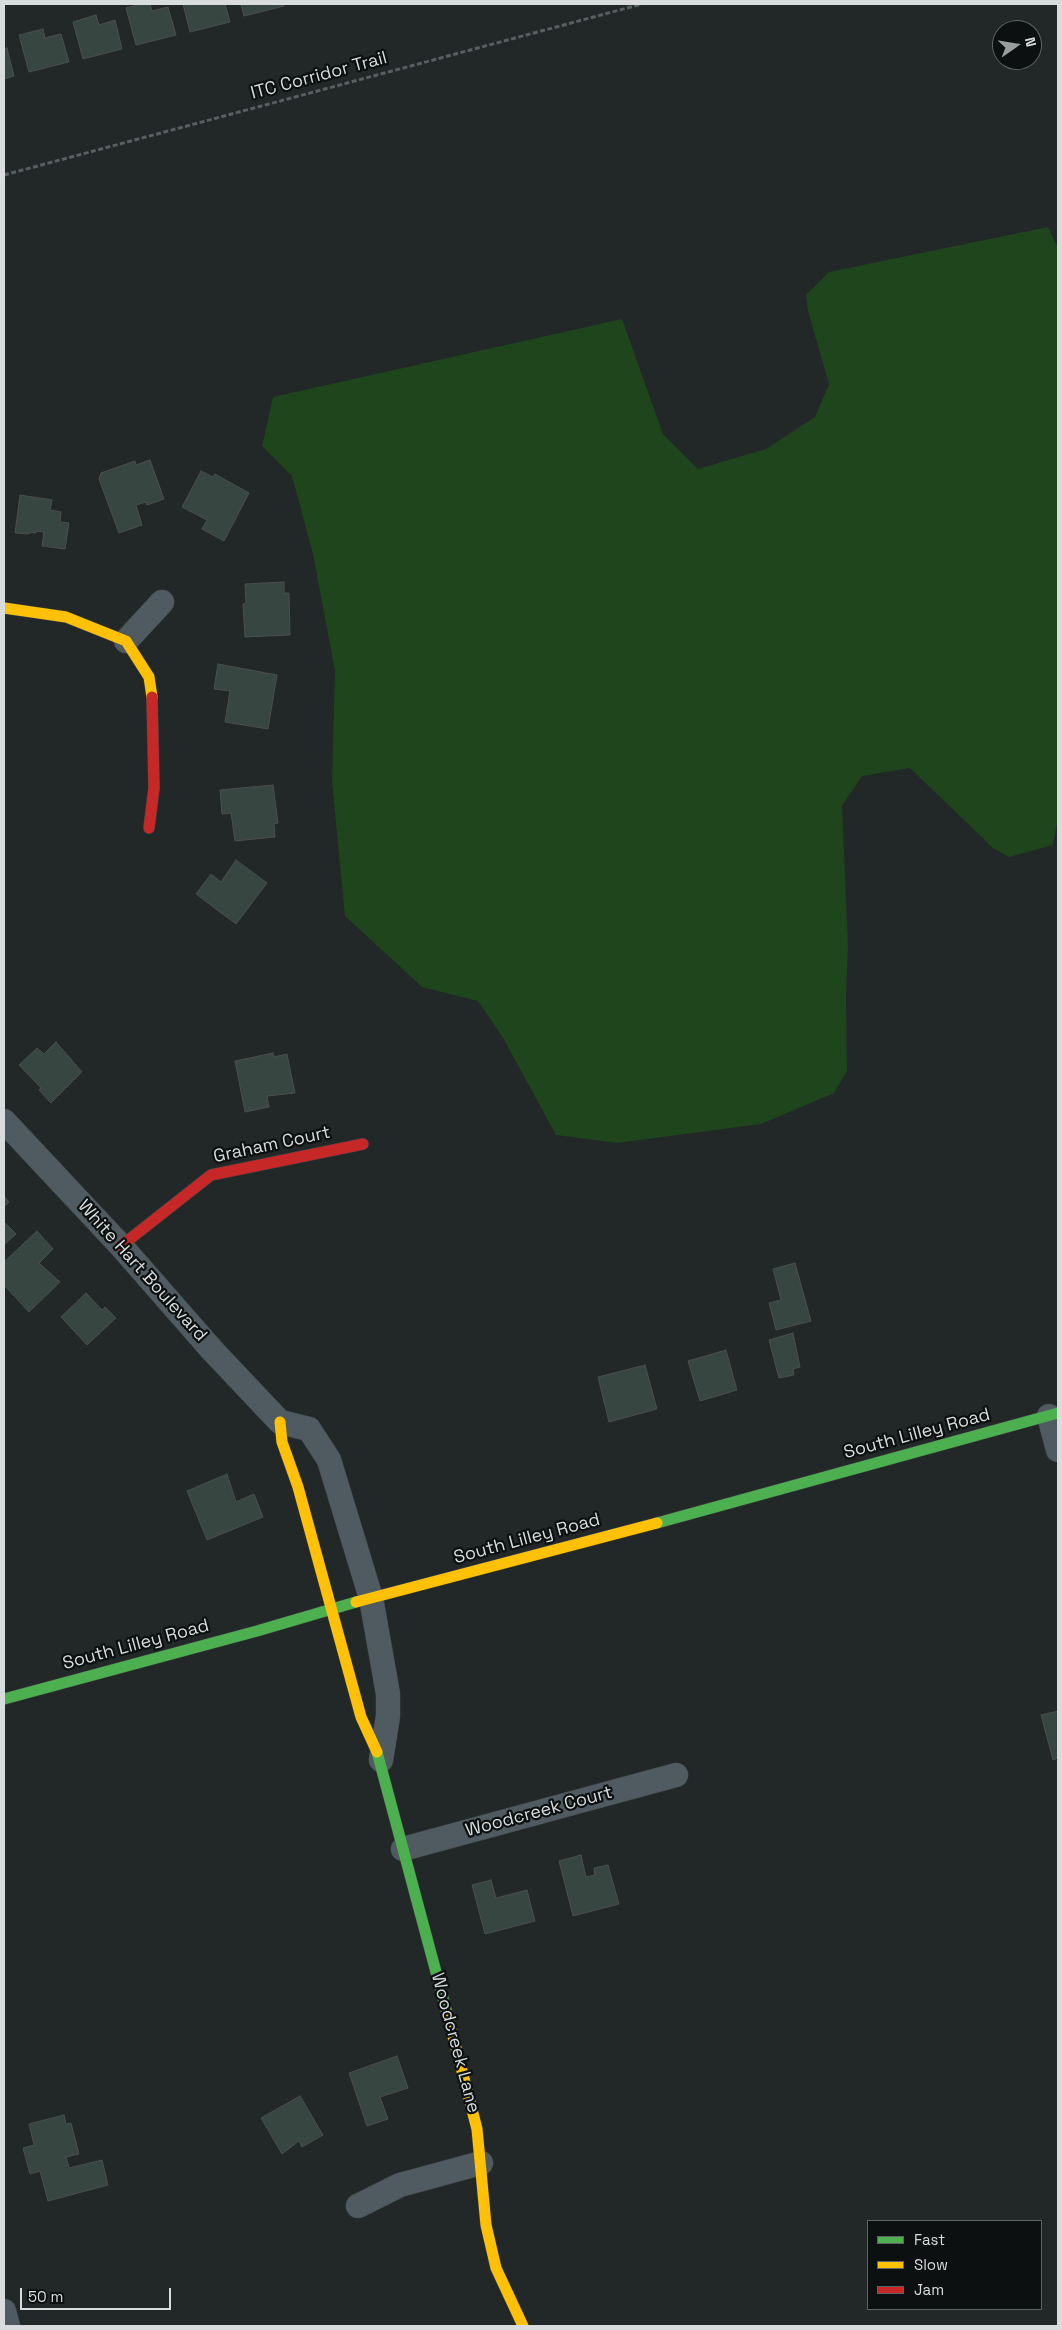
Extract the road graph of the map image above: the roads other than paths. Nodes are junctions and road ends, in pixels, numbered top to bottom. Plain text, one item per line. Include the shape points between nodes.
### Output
1 (162, 602) dead end
2 (4, 608) edge
3 (126, 641) junction
4 (150, 828) dead end
5 (4, 1121) edge
6 (363, 1144) dead end
7 (121, 1246) junction
8 (1053, 1415) edge
9 (280, 1422) junction
10 (1058, 1450) edge
11 (371, 1598) junction
12 (332, 1608) junction
13 (4, 1699) edge
14 (381, 1760) junction
15 (676, 1775) dead end
16 (403, 1849) junction
17 (481, 2163) junction
18 (358, 2206) dead end
19 (4, 2311) edge
20 (8, 2326) edge
21 (523, 2326) edge

1 - 3 street
2 - 3 street via 66,617
3 - 4 street via 149,677 154,711 154,788
5 - 7 street, White Hart Boulevard
6 - 7 street, Graham Court via 211,1175
7 - 9 street, White Hart Boulevard
8 - 10 street
8 - 11 street, South Lilley Road
9 - 11 street via 309,1429 329,1460
9 - 12 street via 282,1442
11 - 12 street, South Lilley Road
11 - 14 street, Woodcreek Lane via 388,1694
12 - 13 street, South Lilley Road
12 - 14 street, Woodcreek Lane via 361,1717
14 - 16 street, Woodcreek Lane
15 - 16 street, Woodcreek Court
16 - 17 street, Woodcreek Lane via 477,2129
17 - 18 street via 400,2185
17 - 21 street, Woodcreek Lane via 486,2224 496,2268
19 - 20 street

